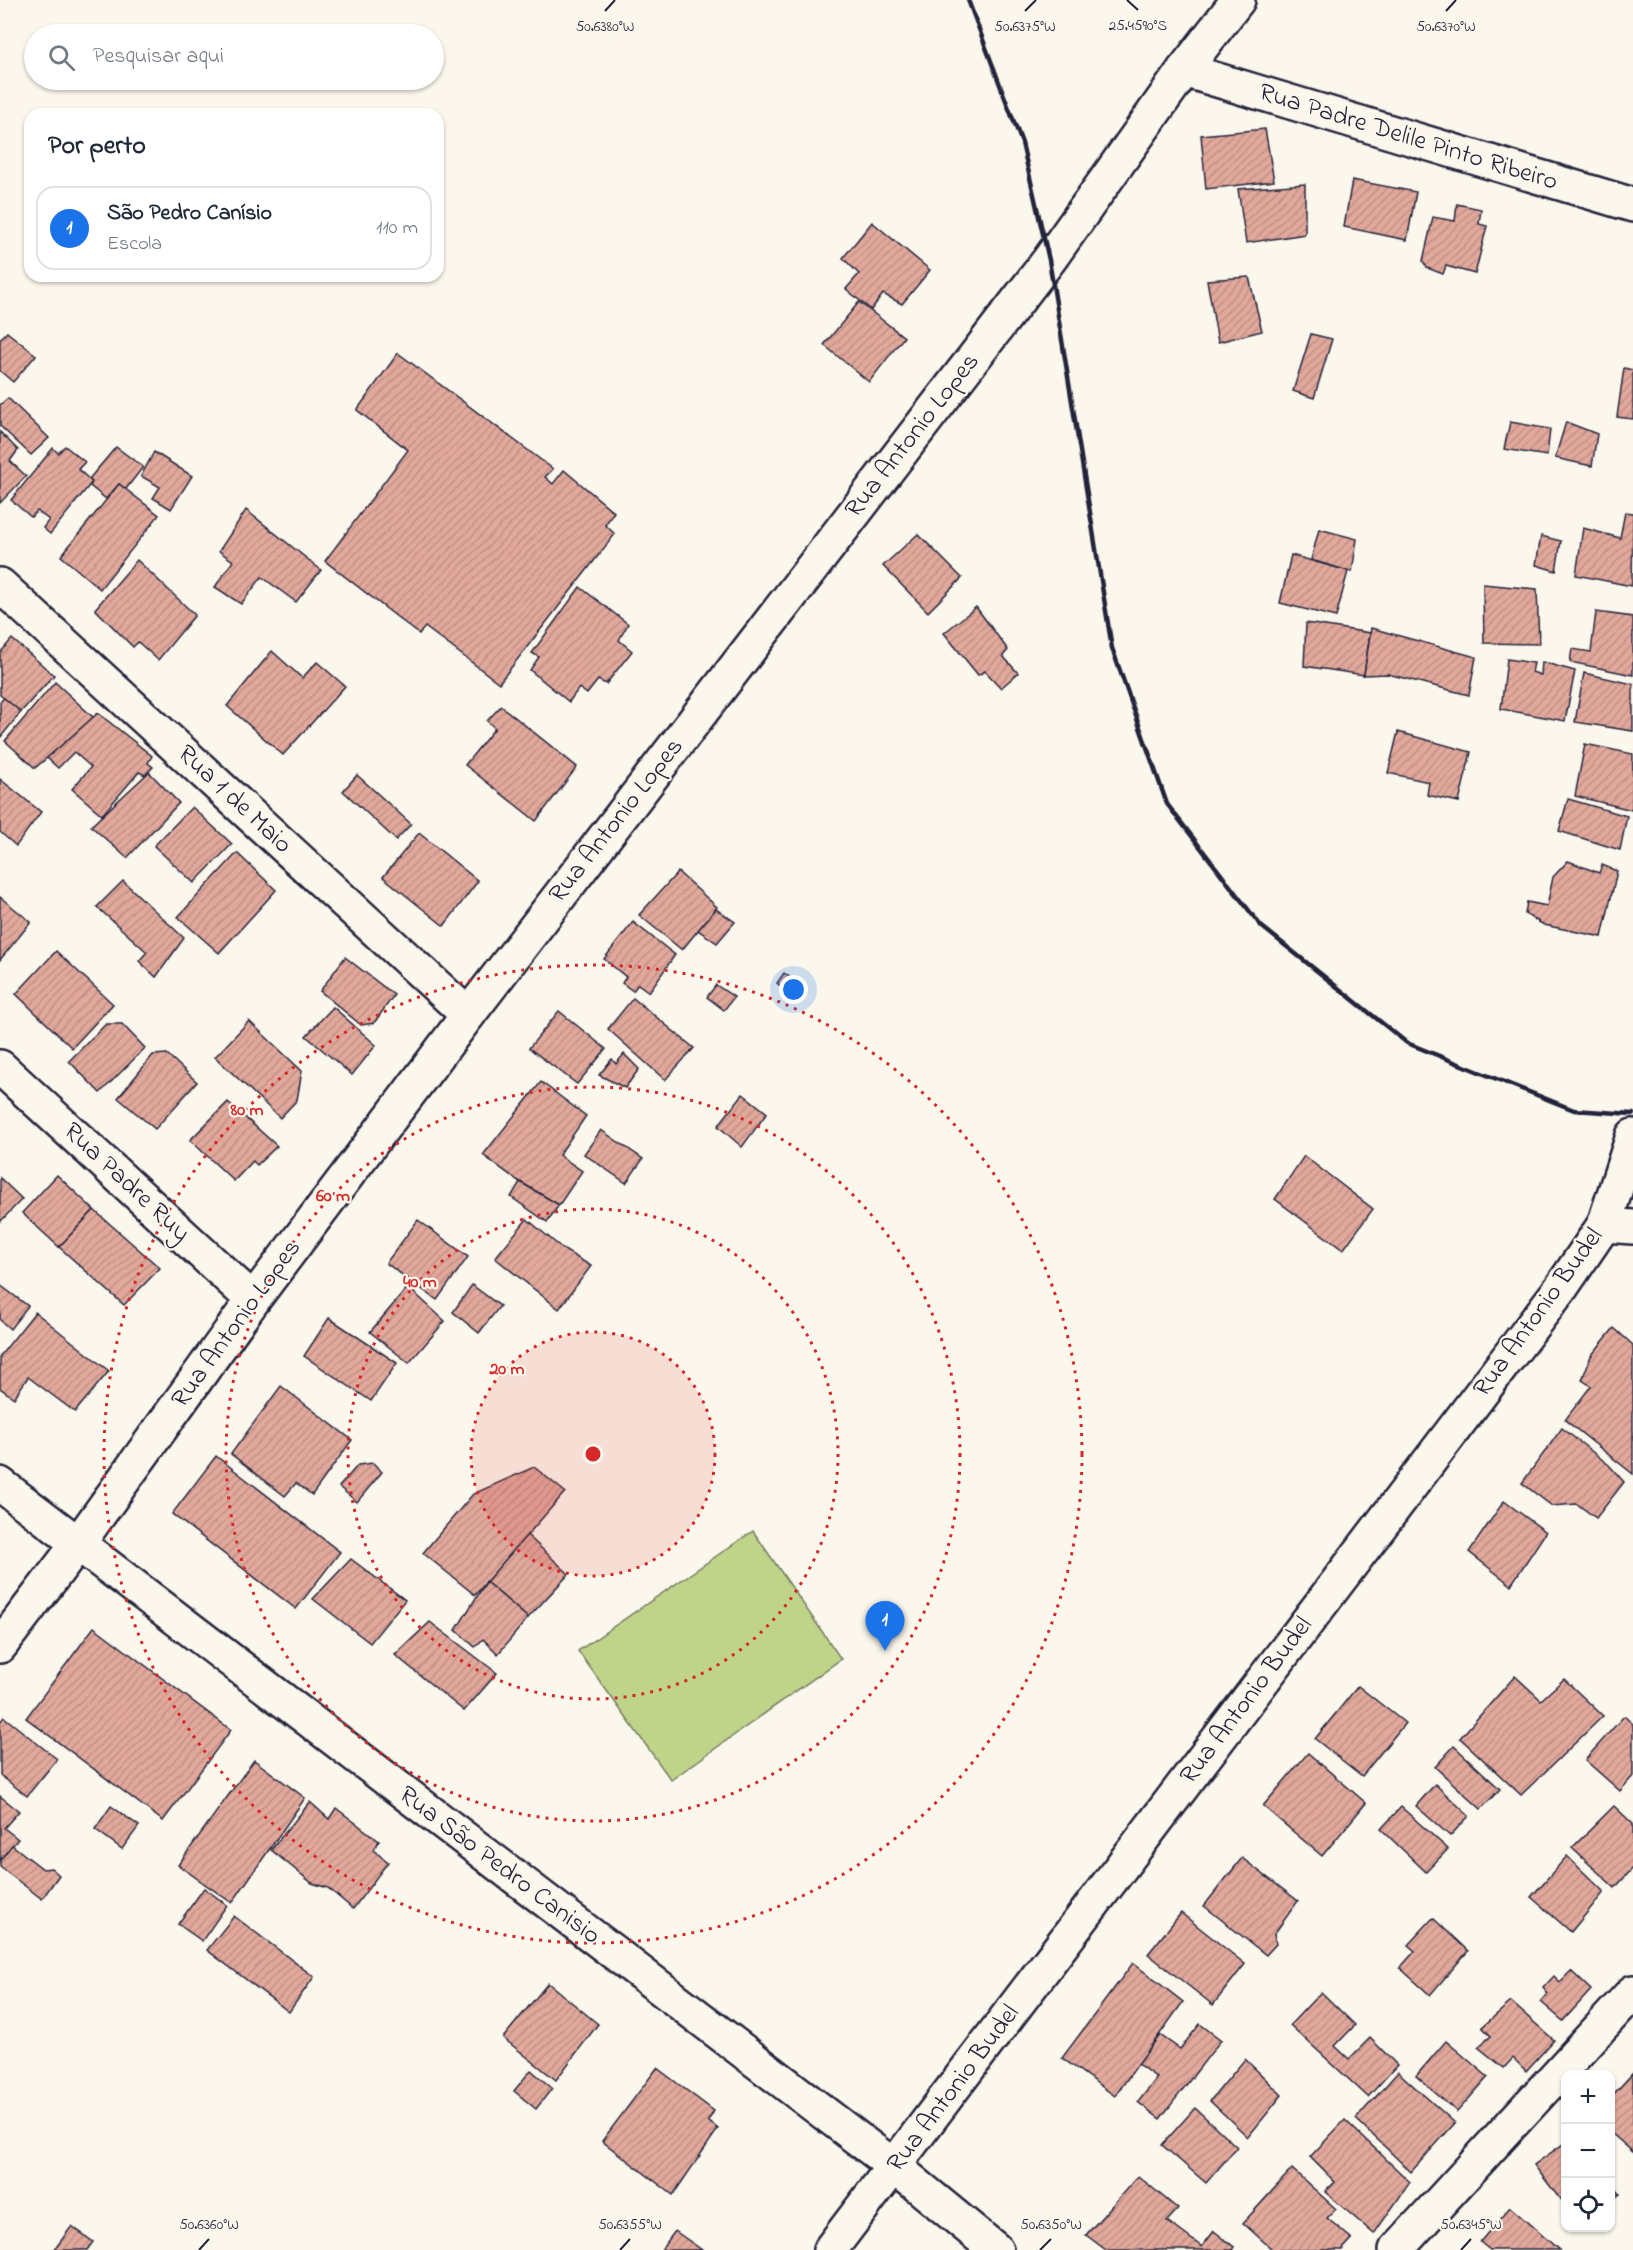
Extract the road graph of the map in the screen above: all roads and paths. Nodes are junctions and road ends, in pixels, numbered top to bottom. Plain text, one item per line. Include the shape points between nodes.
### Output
1 (1238, 0) edge
2 (1184, 70) junction
3 (1633, 205) edge
4 (0, 585) edge
5 (468, 1015) junction
6 (0, 1067) edge
7 (1633, 1136) edge
8 (1618, 1226) edge
9 (252, 1300) junction
10 (0, 1484) edge
11 (78, 1545) junction
12 (0, 1646) edge
13 (1633, 1992) edge
14 (895, 2167) junction
15 (831, 2250) edge
16 (996, 2250) edge
17 (1396, 2250) edge

1 - 2 street, Rua Antonio Lopes
2 - 3 street, Rua Padre Delile Pinto Ribeiro
2 - 5 street, Rua Antonio Lopes via 1049,260
4 - 5 street, Rua 1 de Maio
5 - 9 street, Rua Antonio Lopes
6 - 9 street, Rua Padre Ruy
7 - 8 street, Rua Antonio Budel
8 - 14 street, Rua Antonio Budel via 1553,1298
9 - 11 street, Rua Antonio Lopes
10 - 11 street, Rua São Pedro Canisio
11 - 12 street, Rua Antonio Lopes
11 - 14 street, Rua São Pedro Canisio
13 - 17 street
14 - 15 street, Rua Antonio Budel
14 - 16 street, Rua São Pedro Canisio

